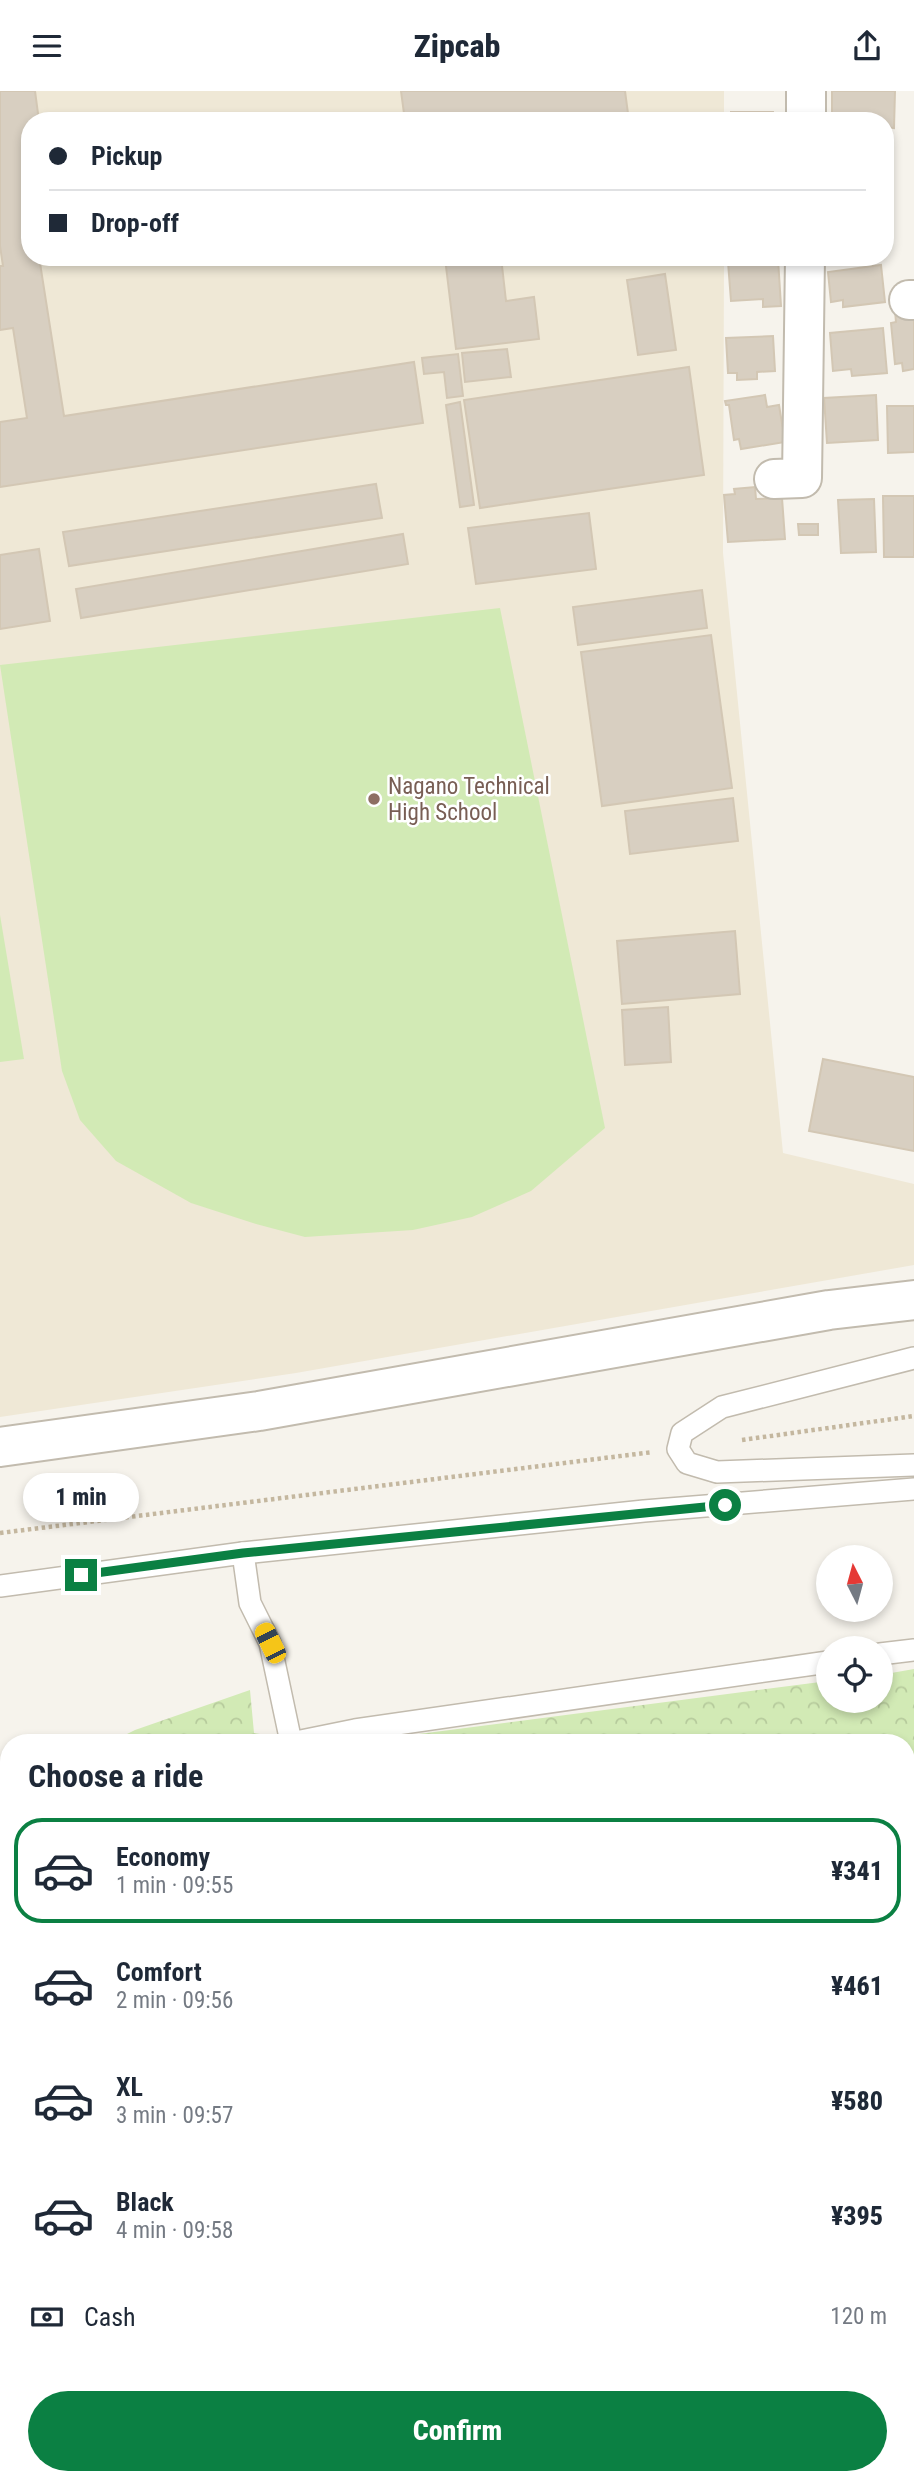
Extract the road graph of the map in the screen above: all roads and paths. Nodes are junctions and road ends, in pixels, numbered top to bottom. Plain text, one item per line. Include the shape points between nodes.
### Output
1 (806, 91) edge
2 (806, 112) edge
3 (804, 266) edge
4 (803, 479) dead end
5 (914, 1300) edge
6 (914, 1358) edge
7 (914, 1416) edge
8 (0, 1447) edge
9 (677, 1449) junction
10 (914, 1465) edge
11 (914, 1489) edge
12 (0, 1533) edge
13 (243, 1553) junction
14 (0, 1586) edge
15 (914, 1650) edge
16 (893, 1652) edge
17 (816, 1664) edge
18 (289, 1734) edge
19 (334, 1734) edge

1 - 2 street
3 - 4 street
5 - 8 street via 829,1310 259,1411
6 - 9 lane via 722,1408 682,1433
7 - 9 path
9 - 10 lane via 687,1463 717,1472
9 - 12 path
11 - 13 lane via 644,1511
13 - 14 lane
13 - 18 lane via 250,1603 270,1643
15 - 16 lane
17 - 19 lane

